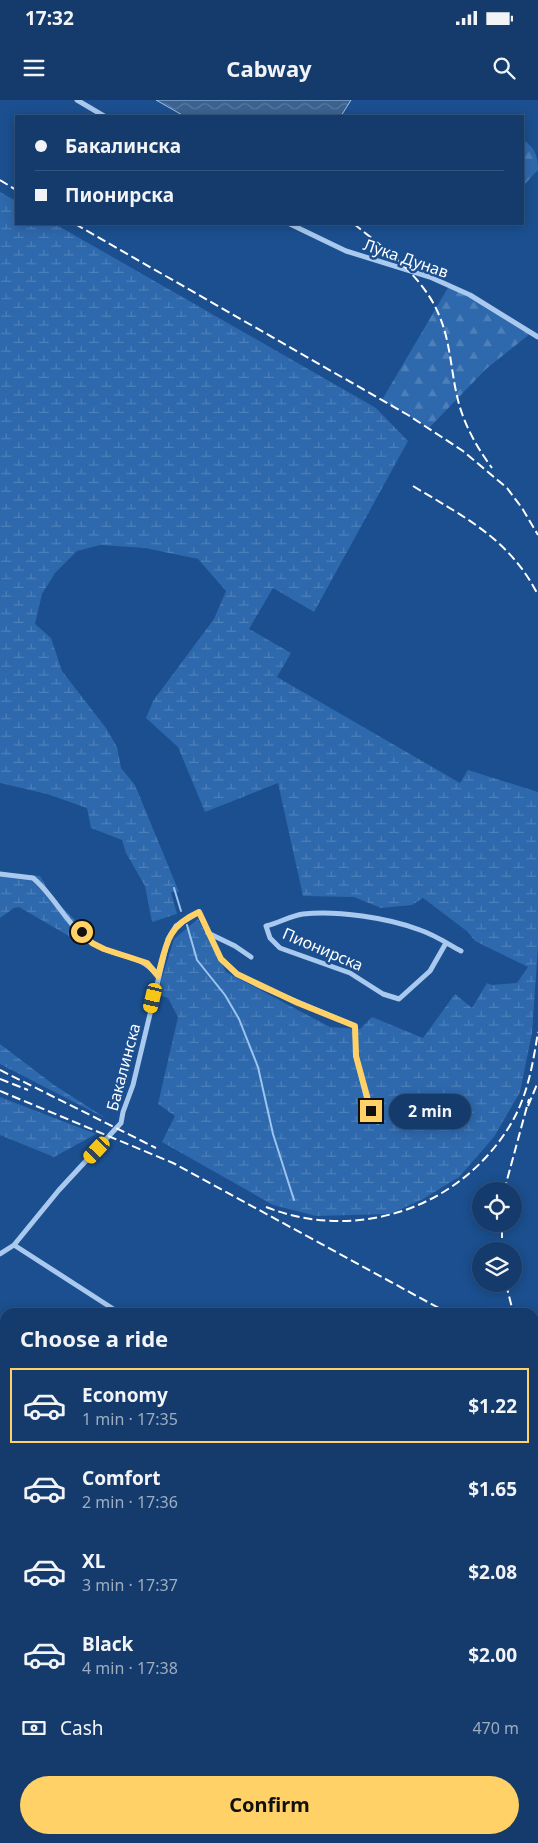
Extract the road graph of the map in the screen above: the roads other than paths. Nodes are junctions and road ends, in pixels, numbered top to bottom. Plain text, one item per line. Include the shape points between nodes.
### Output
1 (77, 100) edge
2 (102, 115) edge
3 (292, 225) edge
4 (538, 337) edge
5 (0, 874) edge
6 (207, 933) junction
7 (446, 943) junction
8 (462, 951) dead end
9 (251, 957) dead end
10 (158, 976) junction
11 (378, 1122) dead end
12 (14, 1245) junction
13 (0, 1254) edge
14 (112, 1308) edge

1 - 2 street
3 - 4 street, Лука Дунав via 340,249 430,277 470,295
5 - 10 street via 33,878 92,943 117,955 140,959
6 - 9 street
6 - 10 street via 199,912 176,926 168,939
6 - 11 street via 221,959 237,974 355,1026 356,1056 368,1104
7 - 7 street, Пионирска via 430,970 399,999 383,994 350,973 280,948 270,938 266,926 300,914 336,914 421,930
7 - 8 street, Пионирска
10 - 12 street, Бакалинска via 121,1123
12 - 13 street
12 - 14 street

